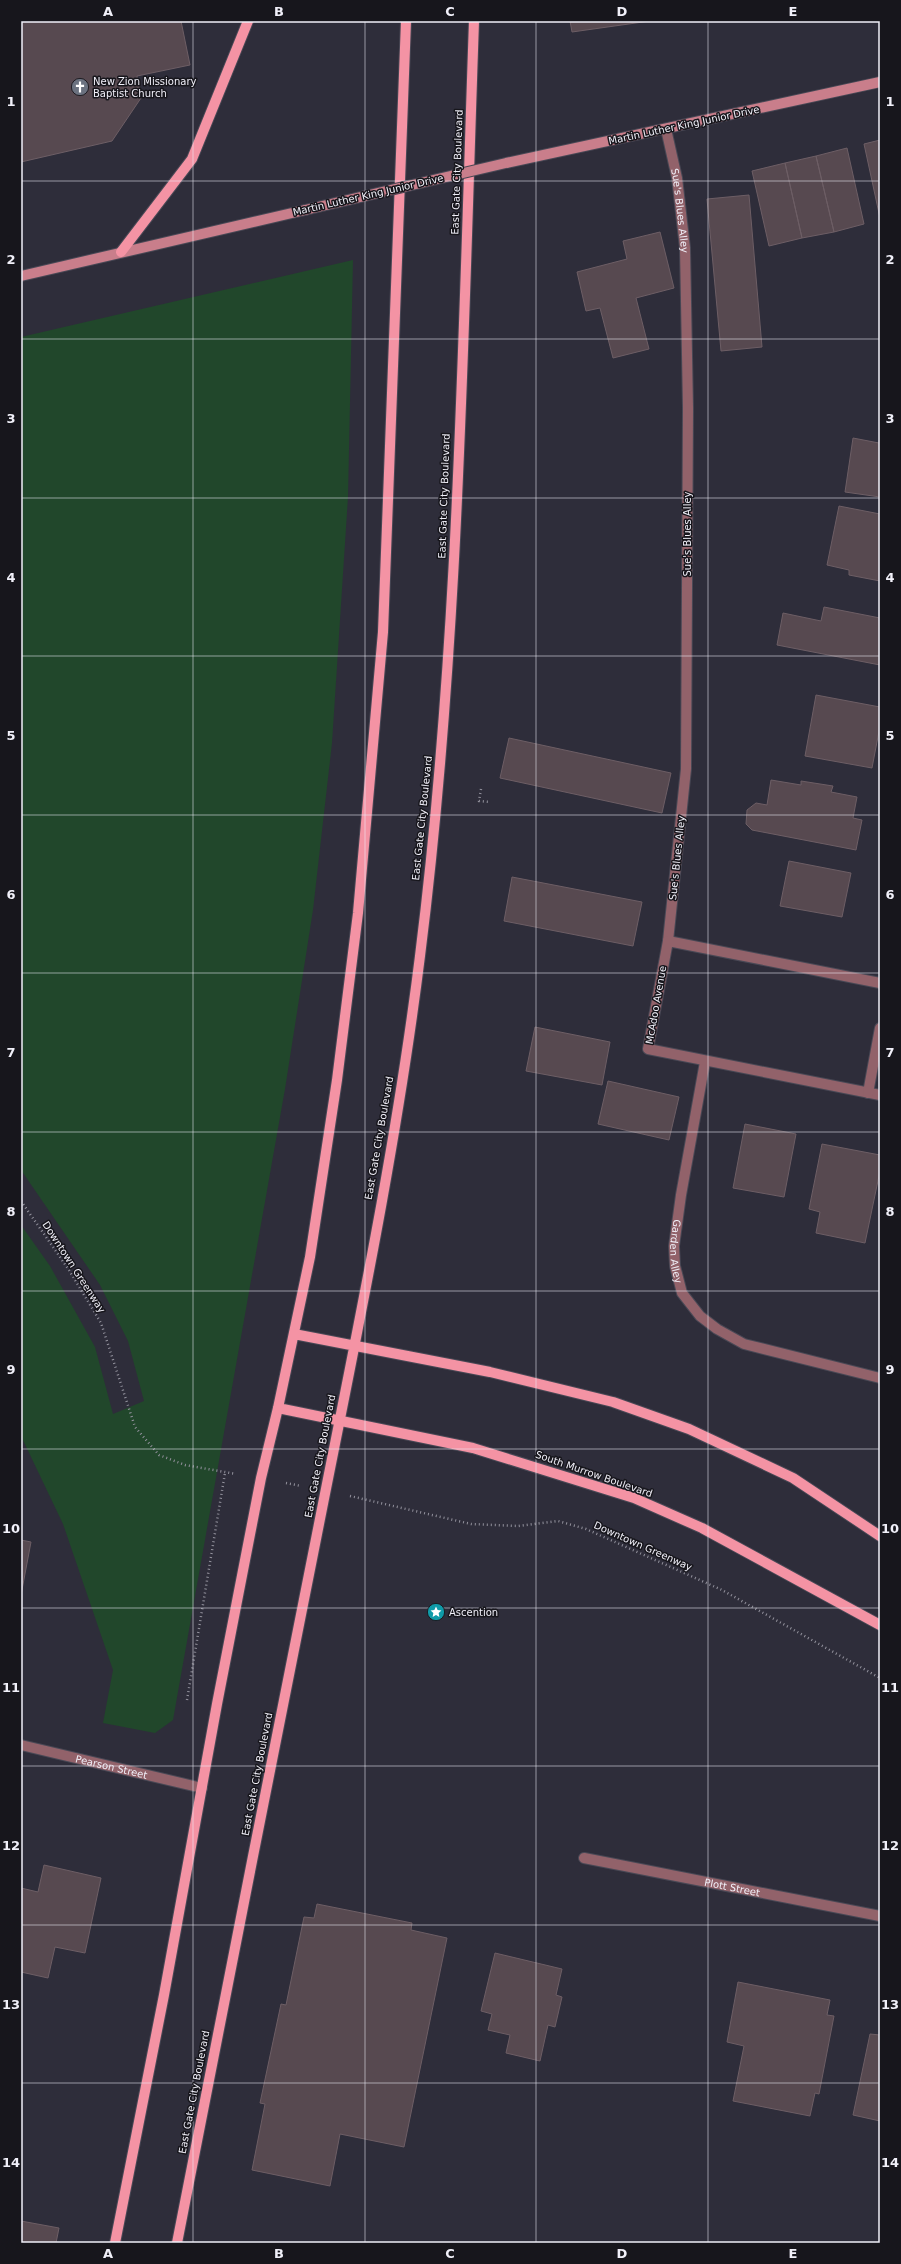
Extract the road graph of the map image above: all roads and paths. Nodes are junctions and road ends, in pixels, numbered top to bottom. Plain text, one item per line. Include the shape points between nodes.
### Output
1 (248, 21) edge
2 (406, 21) edge
3 (474, 21) edge
4 (880, 82) edge
5 (666, 128) junction
6 (121, 252) junction
7 (21, 276) edge
8 (481, 789) dead end
9 (490, 802) dead end
10 (668, 941) junction
11 (880, 983) edge
12 (880, 1028) edge
13 (705, 1062) junction
14 (868, 1093) junction
15 (880, 1095) edge
16 (21, 1201) edge
17 (294, 1334) junction
18 (355, 1345) junction
19 (880, 1378) edge
20 (278, 1408) junction
21 (339, 1419) junction
22 (379, 1503) dead end
23 (880, 1536) edge
24 (880, 1625) edge
25 (880, 1678) edge
26 (187, 1700) dead end
27 (21, 1745) edge
28 (202, 1788) junction
29 (584, 1858) dead end
30 (880, 1916) edge
31 (115, 2243) edge
32 (177, 2243) edge

1 - 6 main road via 192,159
2 - 17 main road via 383,632 372,769 358,913 337,1080 310,1257
3 - 18 main road, East Gate City Boulevard via 450,628 435,817 420,959 400,1095
4 - 5 main road, Martin Luther King Junior Drive
5 - 6 main road, Martin Luther King Junior Drive, bridge
5 - 10 street, Sue's Blues Alley via 677,178 685,248 688,408 686,770
6 - 7 main road, Martin Luther King Junior Drive
8 - 9 path via 479,801
10 - 11 street
10 - 13 street, McAdoo Avenue via 648,1049
12 - 14 street
13 - 14 street, McAdoo Avenue
13 - 19 street, Garden Alley via 674,1246 675,1266 682,1293 700,1316 744,1344
14 - 15 street, McAdoo Avenue
16 - 26 path, Downtown Greenway via 69,1270 101,1323 135,1427 159,1455 185,1465 225,1473
17 - 18 main road
17 - 20 main road
18 - 21 main road, East Gate City Boulevard
18 - 23 main road via 490,1372 613,1402 688,1430 793,1478
20 - 21 main road, South Murrow Boulevard
20 - 28 main road via 261,1478
21 - 24 main road, South Murrow Boulevard via 473,1448 634,1498 702,1528
21 - 32 main road, East Gate City Boulevard
22 - 25 path, Downtown Greenway via 471,1524 518,1526 558,1521 586,1529 722,1590
27 - 28 street, Pearson Street
28 - 31 main road
29 - 30 street, Plott Street

